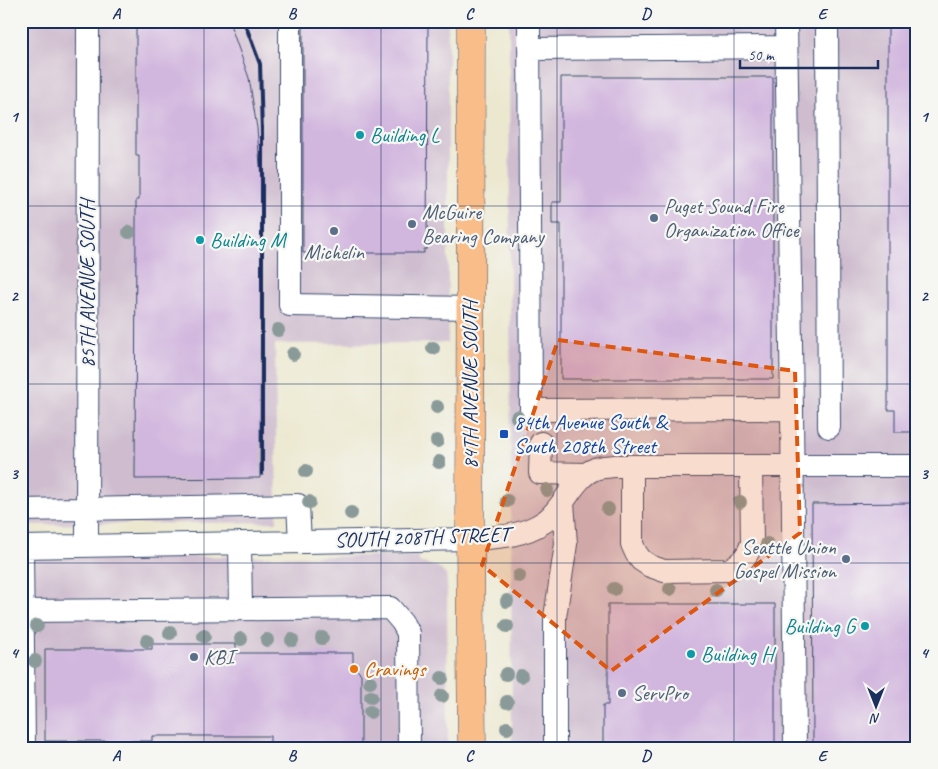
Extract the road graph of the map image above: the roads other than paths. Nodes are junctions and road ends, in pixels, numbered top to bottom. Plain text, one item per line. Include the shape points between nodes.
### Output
1 (88, 21) edge
2 (290, 21) edge
3 (471, 21) edge
4 (529, 21) edge
5 (786, 21) edge
6 (827, 21) edge
7 (786, 47) junction
8 (530, 49) junction
9 (470, 308) junction
10 (792, 409) junction
11 (830, 427) dead end
12 (541, 443) dead end
13 (632, 466) junction
14 (752, 466) junction
15 (793, 466) junction
16 (917, 466) edge
17 (585, 474) junction
18 (563, 503) junction
19 (87, 509) junction
20 (21, 510) edge
21 (470, 539) junction
22 (300, 542) junction
23 (240, 543) junction
24 (87, 546) junction
25 (22, 547) edge
26 (240, 609) junction
27 (22, 611) junction
28 (24, 748) edge
29 (408, 748) edge
30 (472, 748) edge
31 (555, 748) edge
32 (796, 748) edge

1 - 19 street, 85TH AVENUE SOUTH
2 - 9 street via 290,305
3 - 9 main road, 84TH AVENUE SOUTH
4 - 8 street
5 - 7 street
6 - 11 street
7 - 8 street
7 - 10 street
8 - 10 street via 530,410
9 - 21 main road, 84TH AVENUE SOUTH
10 - 15 street
12 - 17 street via 540,474
13 - 14 street
13 - 14 street via 632,544 641,560 664,571 728,570 745,559 752,543
13 - 17 street via 595,469
14 - 15 street
15 - 16 street
15 - 32 street
17 - 18 street, SOUTH 208TH STREET
18 - 21 street, SOUTH 208TH STREET via 546,521 527,531
18 - 31 street via 566,544 555,617
19 - 20 street
19 - 22 street via 298,505
19 - 24 street, 85TH AVENUE SOUTH
21 - 22 street, SOUTH 208TH STREET
21 - 30 main road, 84TH AVENUE SOUTH
22 - 23 street, SOUTH 208TH STREET
23 - 24 street, SOUTH 208TH STREET
23 - 26 street
24 - 25 street, SOUTH 208TH STREET
25 - 27 street
26 - 27 street
26 - 29 street via 390,608 408,633
27 - 28 street

